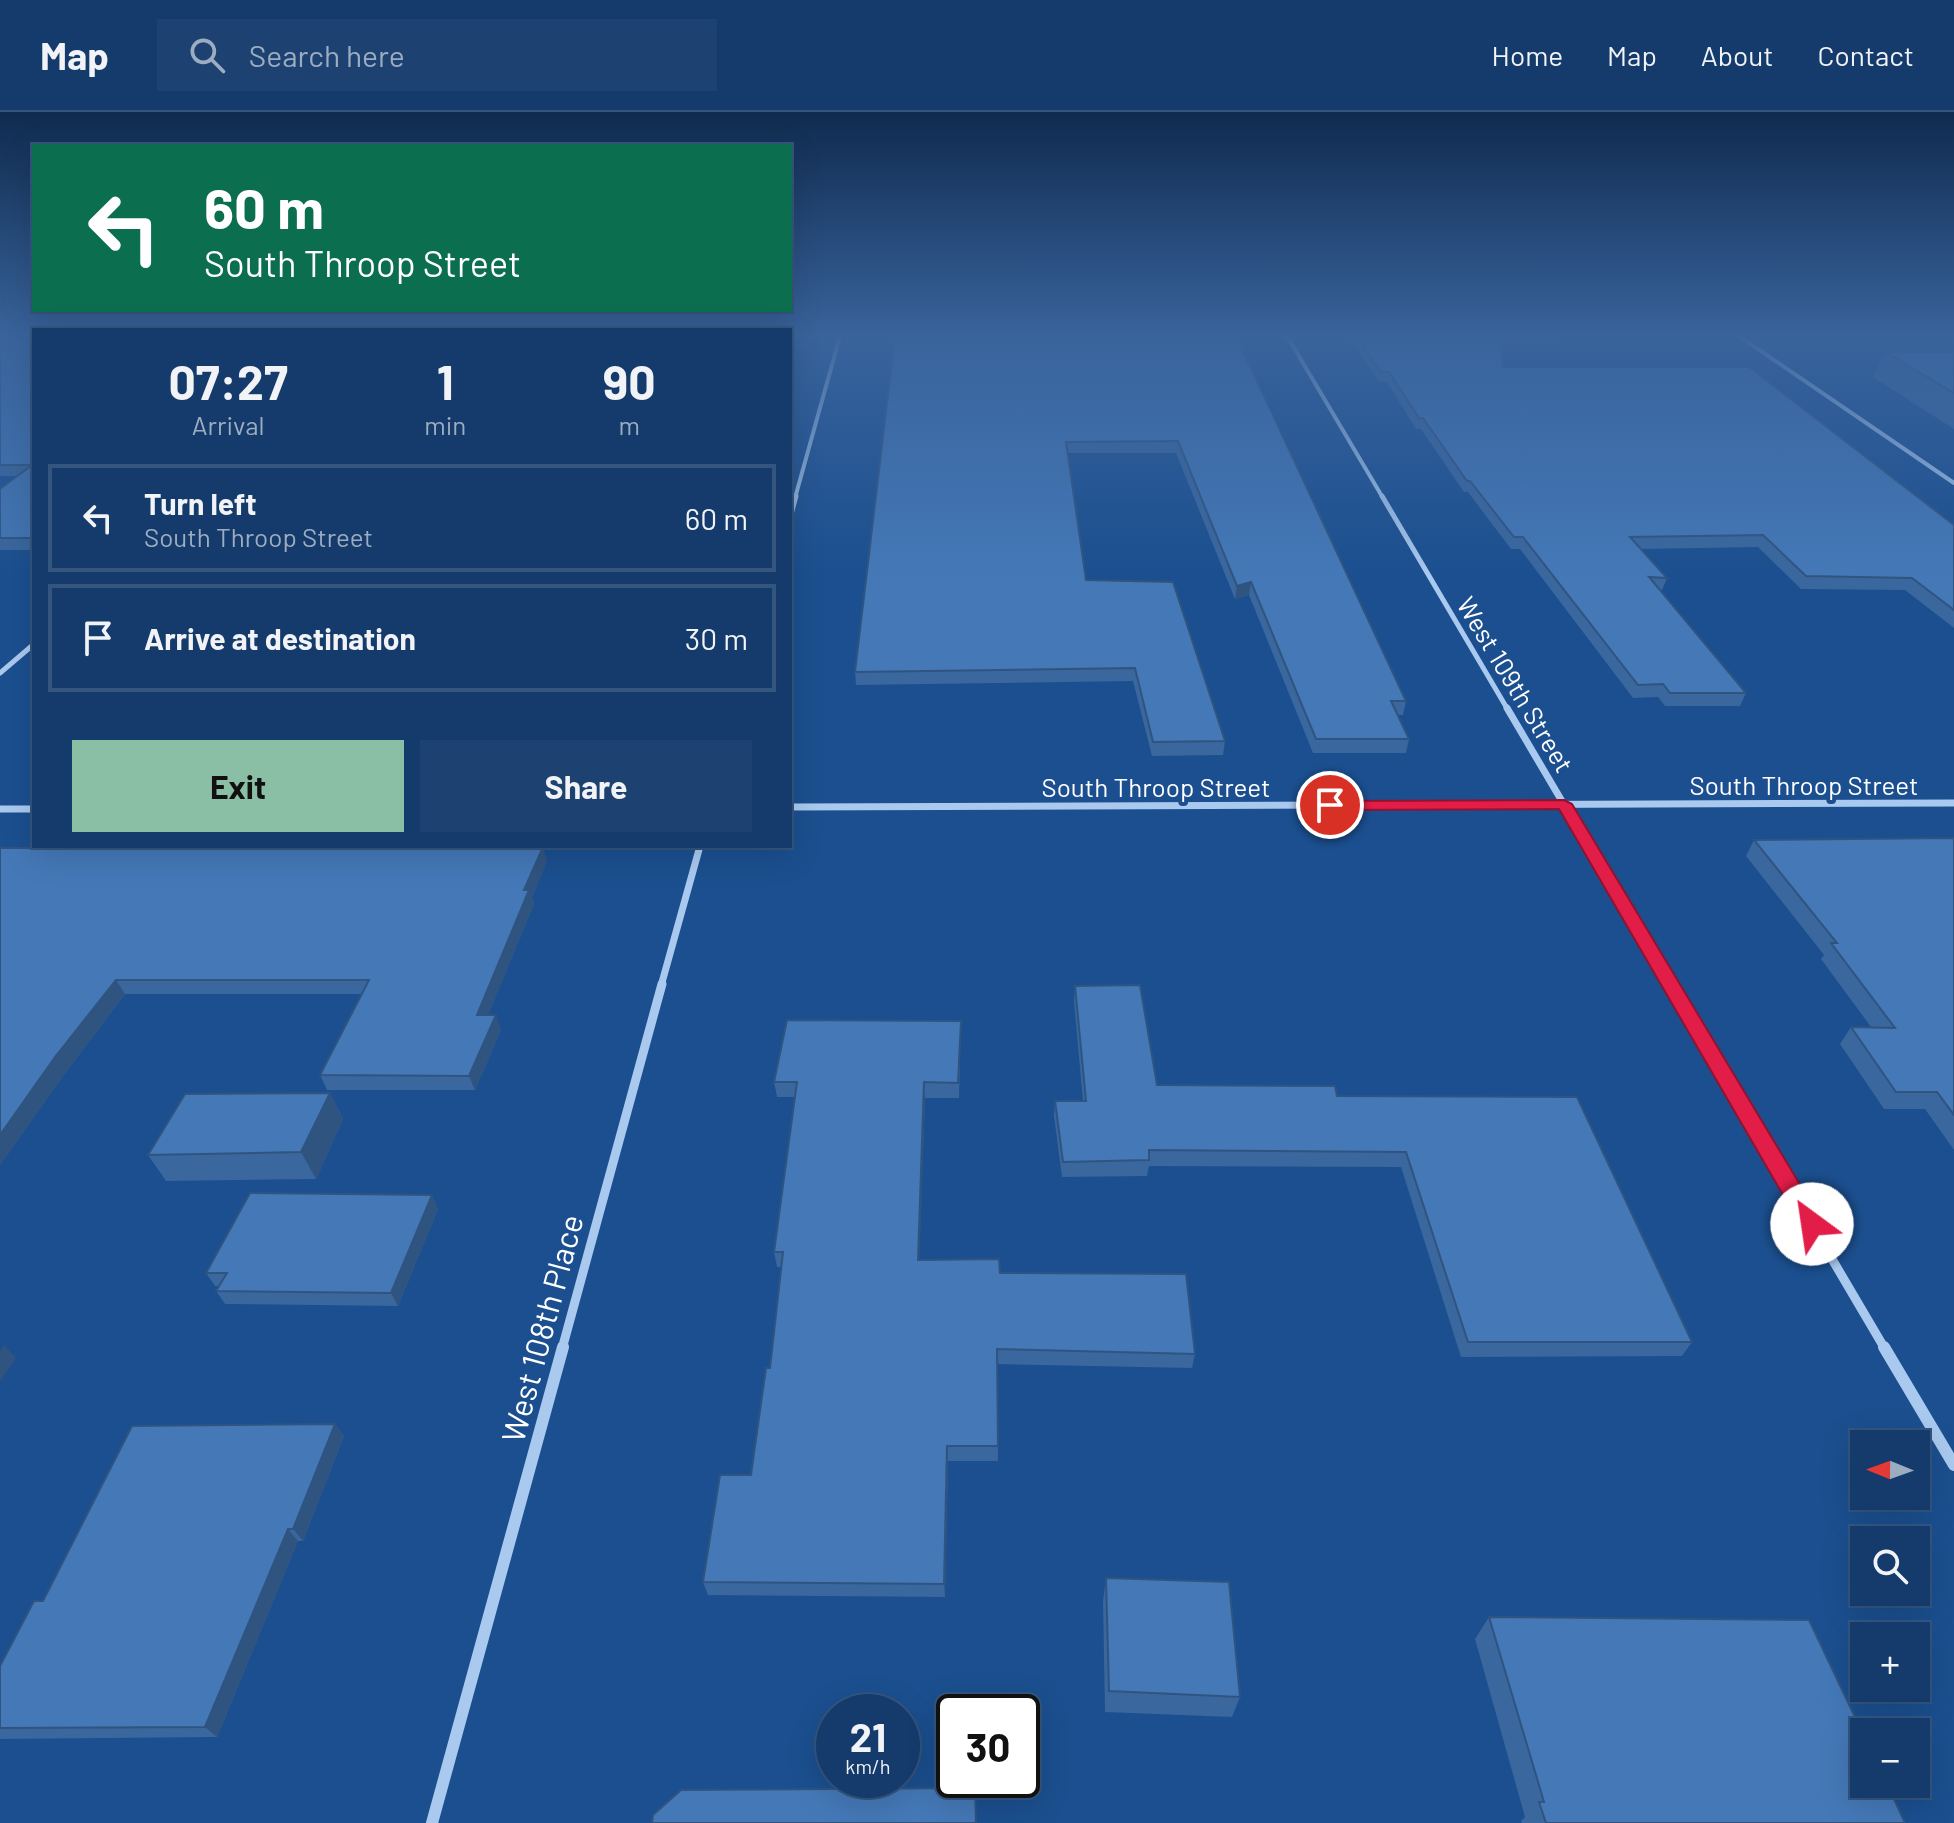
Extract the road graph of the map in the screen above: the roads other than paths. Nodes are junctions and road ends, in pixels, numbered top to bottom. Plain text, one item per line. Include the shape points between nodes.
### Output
1 (818, 416) edge
2 (1334, 416) edge
3 (1856, 416) edge
4 (1954, 483) edge
5 (792, 511) edge
6 (32, 646) edge
7 (0, 673) edge
8 (1954, 803) edge
9 (1564, 804) junction
10 (792, 807) edge
11 (0, 809) edge
12 (32, 809) edge
13 (699, 848) edge
14 (1954, 1465) edge
15 (432, 1823) edge

1 - 5 street
2 - 9 street, West 109th Street
3 - 4 street
6 - 7 street
8 - 9 street, South Throop Street
9 - 10 street, South Throop Street
9 - 14 street, West 109th Street
11 - 12 street
13 - 15 street, West 108th Place

